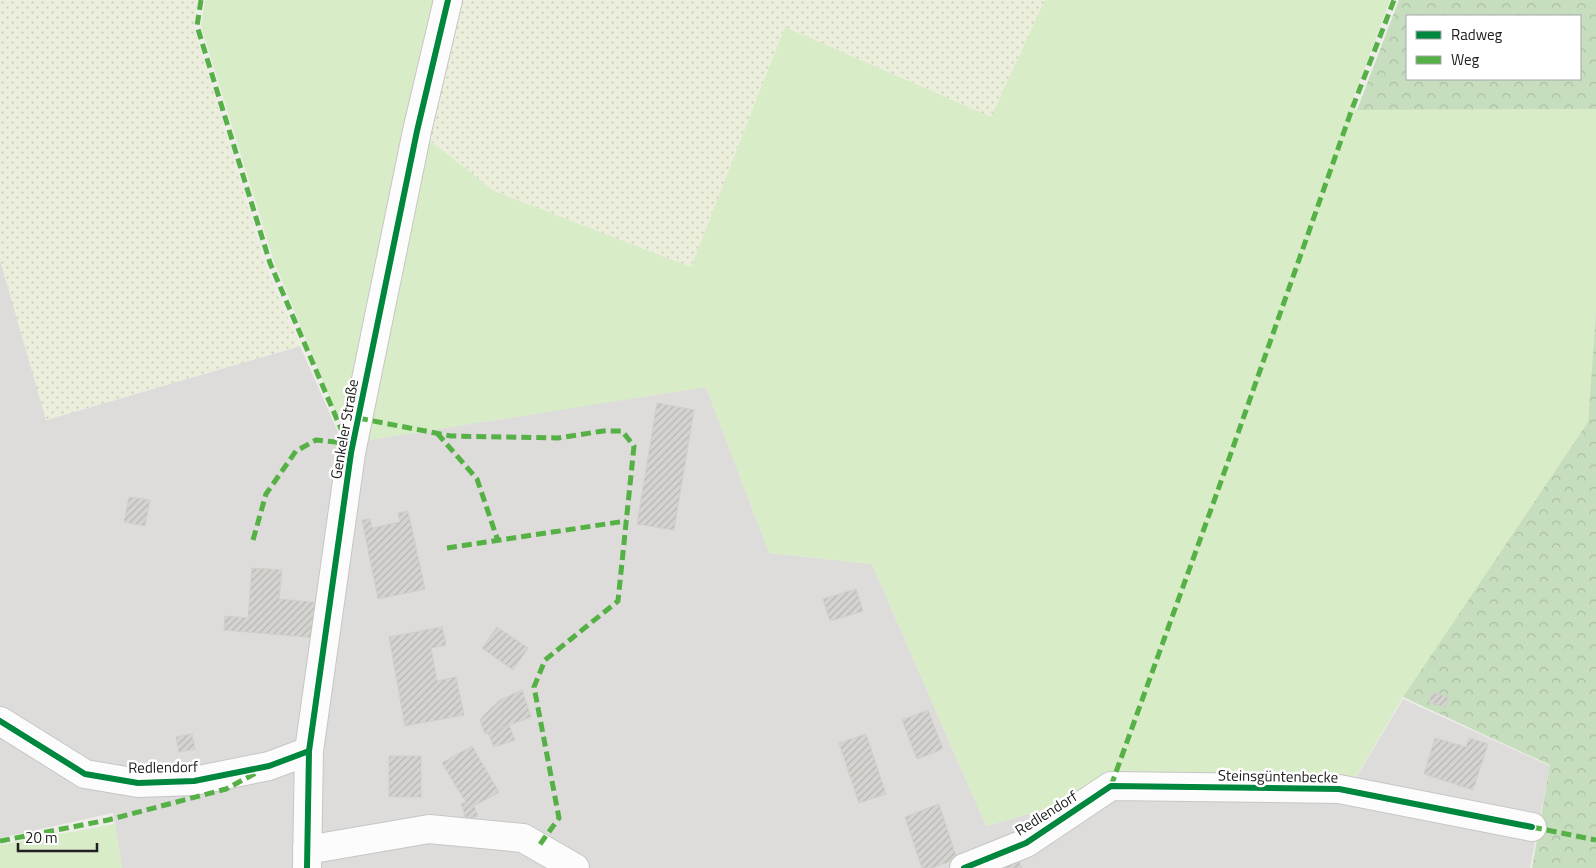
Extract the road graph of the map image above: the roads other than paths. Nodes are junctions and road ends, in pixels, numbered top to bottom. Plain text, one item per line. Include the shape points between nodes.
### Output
1 (448, 0) edge
2 (0, 721) edge
3 (309, 751) junction
4 (1111, 786) joint
5 (1532, 827) dead end
6 (307, 859) edge
7 (575, 868) edge
8 (964, 868) edge

1 - 3 street, Genkeler Straße via 417,131 351,453
2 - 3 street, Redlendorf via 85,774 138,783 204,779 269,766
3 - 6 street, Genkeler Straße
4 - 5 street, Steinsgüntenbecke via 1340,789
4 - 8 street, Redlendorf via 1026,843
6 - 7 street via 429,829 523,838

